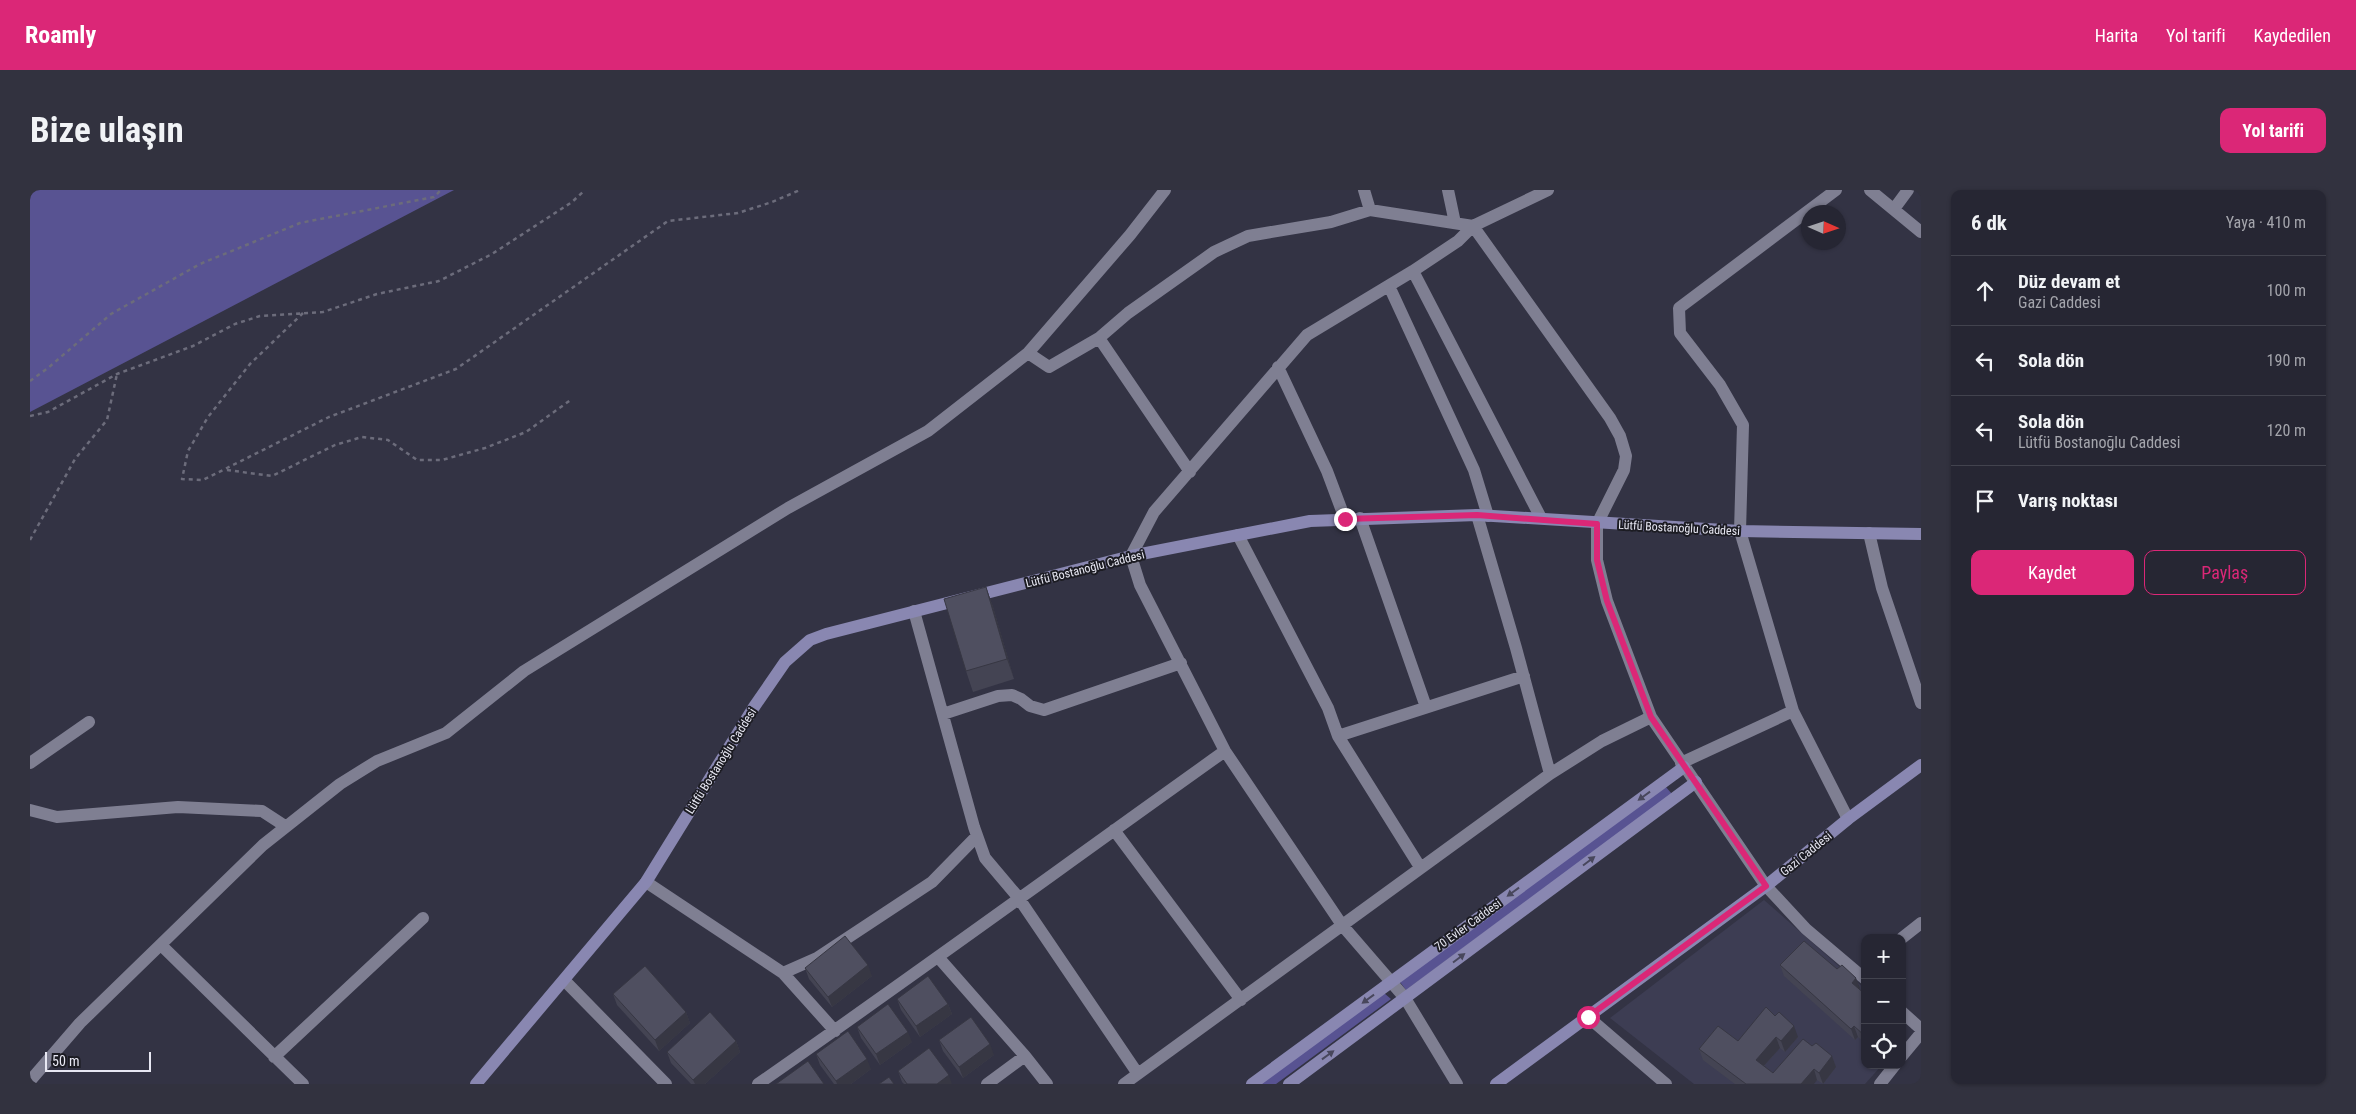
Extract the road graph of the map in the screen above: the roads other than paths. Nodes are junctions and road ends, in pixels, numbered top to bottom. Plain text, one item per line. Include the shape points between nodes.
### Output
1 (1165, 190) edge
2 (1364, 190) edge
3 (1448, 190) edge
4 (1548, 190) edge
5 (1836, 190) edge
6 (1870, 190) edge
7 (1908, 190) edge
8 (1894, 209) junction
9 (1370, 210) junction
10 (1455, 223) junction
11 (1473, 226) junction
12 (1921, 232) edge
13 (1413, 271) junction
14 (1389, 286) junction
15 (1099, 338) junction
16 (1028, 353) junction
17 (1278, 367) junction
18 (1190, 472) junction
19 (1482, 516) junction
20 (1360, 518) junction
21 (1540, 518) junction
22 (1345, 519) junction
23 (1597, 524) junction
24 (1740, 532) junction
25 (1869, 533) junction
26 (1238, 534) junction
27 (1921, 534) edge
28 (1131, 556) junction
29 (914, 611) junction
30 (1181, 663) junction
31 (1524, 676) junction
32 (1921, 703) edge
33 (1426, 708) junction
34 (1793, 711) junction
35 (943, 714) junction
36 (1651, 717) junction
37 (89, 722) dead end
38 (1338, 736) junction
39 (1225, 751) junction
40 (30, 763) edge
41 (1682, 765) junction
42 (1921, 765) edge
43 (1550, 774) junction
44 (1696, 782) junction
45 (30, 810) edge
46 (1848, 819) junction
47 (285, 826) junction
48 (1114, 830) junction
49 (977, 836) junction
50 (1420, 867) junction
51 (646, 882) junction
52 (1766, 886) junction
53 (1018, 897) junction
54 (423, 918) dead end
55 (1921, 923) edge
56 (1342, 925) junction
57 (1906, 935) edge
58 (161, 945) junction
59 (938, 957) junction
60 (1861, 972) edge
61 (783, 973) junction
62 (565, 981) junction
63 (1390, 982) junction
64 (1405, 998) junction
65 (1241, 1000) junction
66 (1906, 1015) edge
67 (1588, 1017) junction
68 (1921, 1028) edge
69 (835, 1030) junction
70 (1921, 1033) edge
71 (1906, 1051) edge
72 (1025, 1056) junction
73 (274, 1057) junction
74 (1892, 1069) edge
75 (1138, 1074) junction
76 (30, 1081) edge
77 (303, 1084) edge
78 (476, 1084) edge
79 (666, 1084) edge
80 (758, 1084) edge
81 (987, 1084) edge
82 (1047, 1084) edge
83 (1124, 1084) edge
84 (1252, 1084) edge
85 (1289, 1084) edge
86 (1457, 1084) edge
87 (1496, 1084) edge
88 (1666, 1084) edge
89 (1880, 1084) edge

1 - 16 street
2 - 9 street
3 - 10 street
4 - 11 street
5 - 24 street via 1679,308 1680,333 1720,385 1743,425
6 - 8 street
7 - 8 street
8 - 12 street
9 - 10 street
9 - 15 street via 1331,222 1248,236 1214,252 1128,313
10 - 11 street
11 - 13 street via 1458,242
11 - 23 street via 1620,436 1626,456 1624,470
13 - 14 street
13 - 21 street
14 - 17 street via 1307,335
14 - 19 street via 1474,470
15 - 16 street via 1049,367
15 - 18 street
16 - 47 street via 928,431 714,553 524,671 446,733 377,762 340,784
17 - 18 street
17 - 22 street via 1327,471
18 - 28 street via 1154,512
19 - 20 street, Lütfü Bostanoğlu Caddesi
19 - 21 street, Lütfü Bostanoğlu Caddesi
19 - 31 street
20 - 22 street, Lütfü Bostanoğlu Caddesi
20 - 33 street
21 - 23 street, Lütfü Bostanoğlu Caddesi
22 - 26 street, Lütfü Bostanoğlu Caddesi via 1281,525
23 - 24 street, Lütfü Bostanoğlu Caddesi
23 - 36 street via 1597,560 1607,601
24 - 25 street, Lütfü Bostanoğlu Caddesi
24 - 34 street
25 - 27 street, Lütfü Bostanoğlu Caddesi
25 - 32 street via 1882,588
26 - 28 street, Lütfü Bostanoğlu Caddesi
26 - 38 street via 1328,708
28 - 29 street, Lütfü Bostanoğlu Caddesi
28 - 30 street via 1140,585
29 - 35 street
29 - 51 street, Lütfü Bostanoğlu Caddesi via 826,634 810,640 796,651 763,693
30 - 35 street via 1044,710 1012,695 998,696
30 - 39 street
31 - 33 street
31 - 43 street
33 - 38 street
34 - 41 street
34 - 46 street
35 - 49 street
36 - 41 street
36 - 43 street via 1602,741
37 - 40 street
38 - 50 street
39 - 48 street
39 - 56 street
41 - 44 street
41 -> 63 street, 70 Evler Caddesi
42 - 46 street, Gazi Caddesi
43 - 50 street
44 - 52 street
64 -> 44 street, 70 Evler Caddesi
45 - 47 street via 57,817 178,807 262,811
46 - 52 street, Gazi Caddesi
47 - 58 street
48 - 53 street
48 - 65 street
49 - 53 street via 985,858
49 - 61 street via 932,882 817,958
50 - 56 street
51 - 61 street
51 - 62 street, Lütfü Bostanoğlu Caddesi
52 - 60 street via 1806,929
52 - 67 street, Gazi Caddesi
53 - 59 street
53 - 75 street
54 - 73 street
55 - 57 street
56 - 63 street
56 - 65 street
58 - 73 street
58 - 76 street via 80,1022
59 - 69 street
59 - 72 street
61 - 69 street
62 - 78 street, Lütfü Bostanoğlu Caddesi
62 - 79 street
63 - 64 street
63 -> 84 street, 70 Evler Caddesi
85 -> 64 street, 70 Evler Caddesi
64 - 86 street
65 - 75 street
66 - 68 street
67 - 87 street, Gazi Caddesi
67 - 88 street
69 - 80 street
70 - 71 street
72 - 81 street
72 - 82 street
73 - 77 street
74 - 89 street
75 - 83 street

